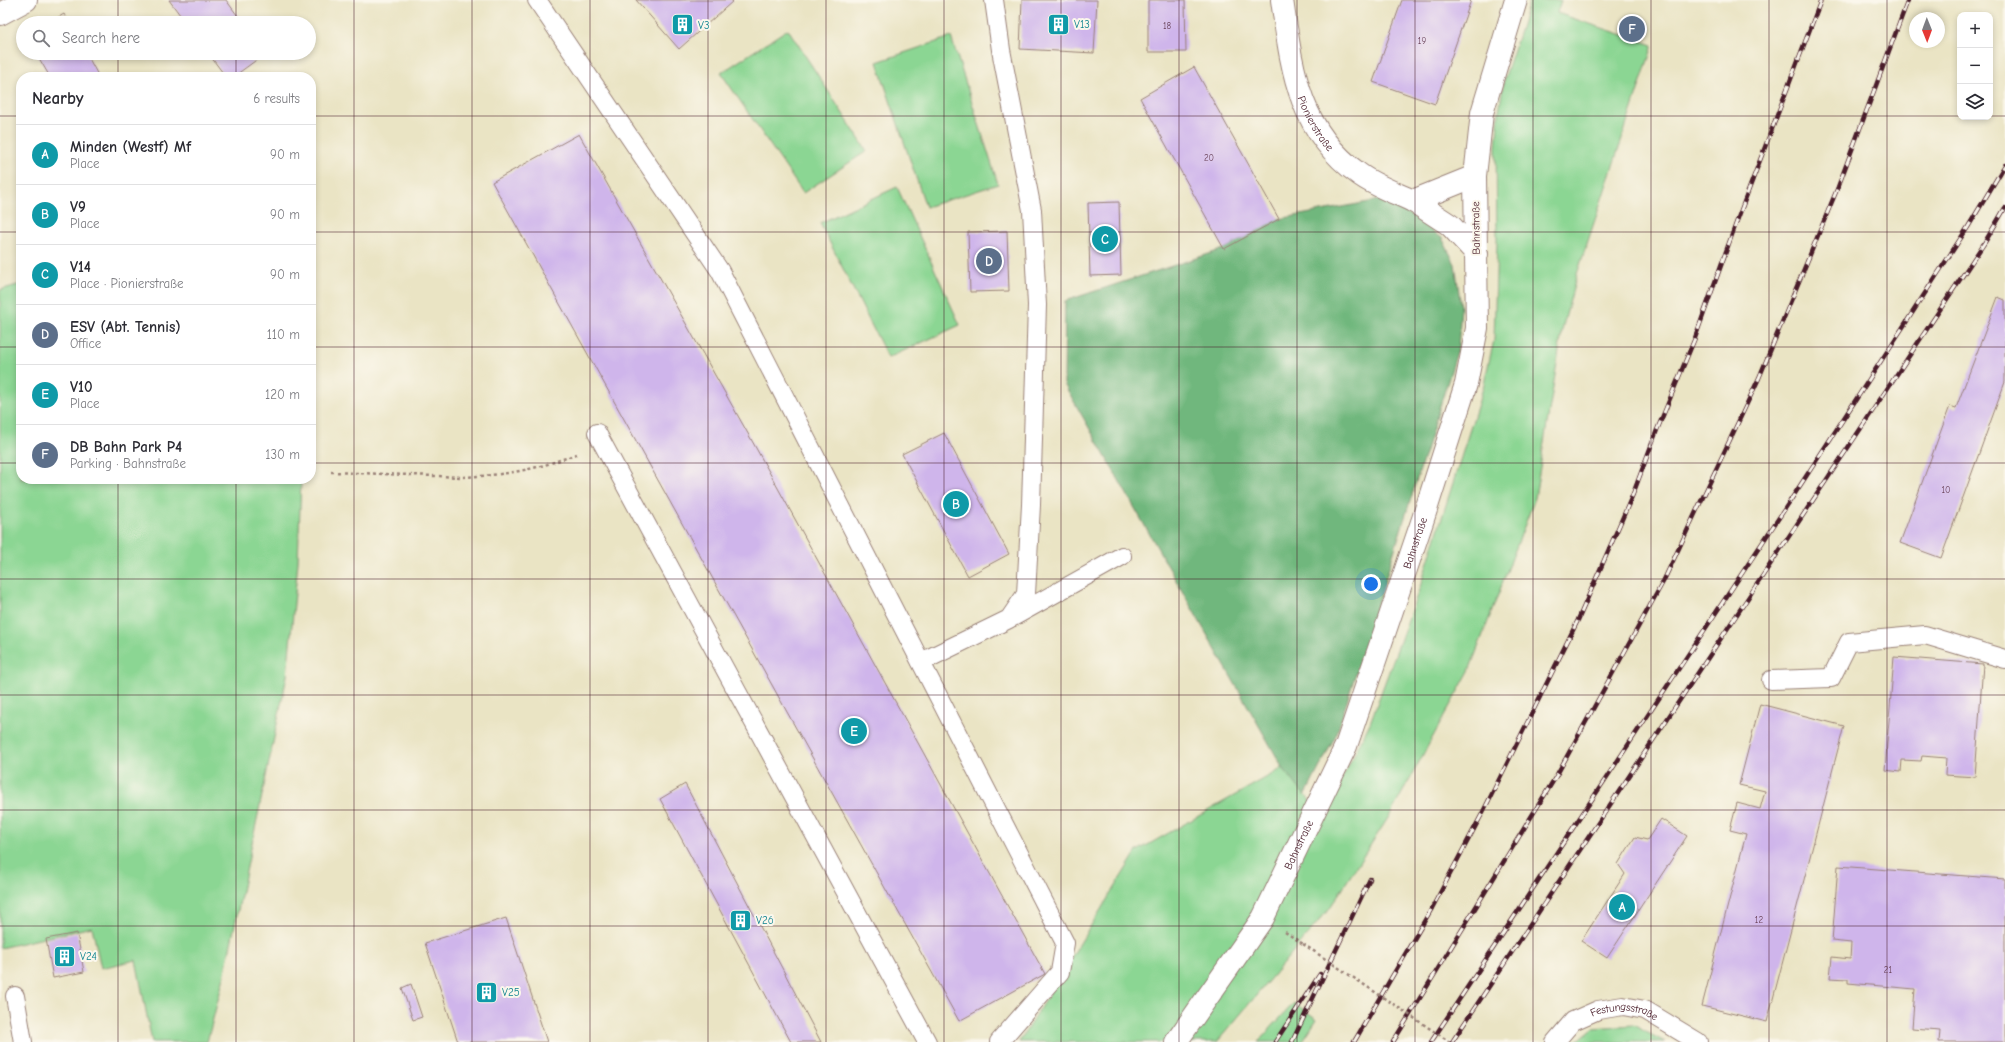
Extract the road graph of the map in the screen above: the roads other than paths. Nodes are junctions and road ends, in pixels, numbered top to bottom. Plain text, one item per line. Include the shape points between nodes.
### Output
1 (26, 0) edge
2 (537, 0) edge
3 (994, 0) edge
4 (1282, 0) edge
5 (1516, 0) edge
6 (0, 14) edge
7 (1475, 176) junction
8 (1414, 201) junction
9 (1477, 254) junction
10 (600, 438) road end
11 (1122, 556) dead end
12 (1008, 619) junction
13 (2005, 659) edge
14 (921, 662) junction
15 (1771, 680) dead end
16 (15, 996) dead end
17 (23, 1042) edge
18 (927, 1042) edge
19 (999, 1042) edge
20 (1176, 1042) edge
21 (1555, 1042) edge
22 (1698, 1042) edge

1 - 6 street
2 - 14 lane via 720,271
3 - 12 lane via 1001,50 1032,210 1037,305 1026,594
4 - 8 street, Pionierstraße via 1292,69 1308,115 1327,145 1360,175
5 - 7 street, Bahnstraße via 1482,113
7 - 8 street
7 - 9 street, Bahnstraße
8 - 9 street, Pionierstraße via 1450,225
9 - 20 street, Bahnstraße via 1477,328 1466,384 1346,746 1263,918
10 - 18 lane
11 - 12 lane
12 - 14 lane
13 - 15 lane via 1925,635 1849,642 1831,678
14 - 19 lane via 1065,943 1060,972
16 - 17 lane
21 - 22 lane, Festungsstraße via 1572,1021 1598,1010 1623,1006 1645,1010

